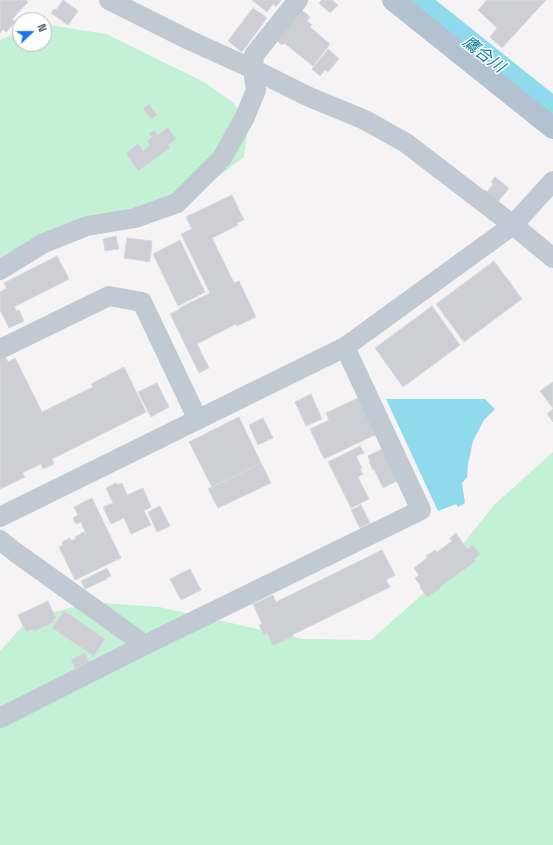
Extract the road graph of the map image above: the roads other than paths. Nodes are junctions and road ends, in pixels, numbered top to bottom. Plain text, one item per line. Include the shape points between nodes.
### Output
1 (109, 0) edge
2 (298, 0) edge
3 (393, 0) edge
4 (253, 69) junction
5 (553, 128) edge
6 (553, 181) edge
7 (512, 225) junction
8 (553, 258) edge
9 (0, 270) edge
10 (345, 347) junction
11 (0, 349) edge
12 (198, 420) junction
13 (0, 517) edge
14 (0, 540) edge
15 (145, 645) junction
16 (0, 718) edge

1 - 4 street
2 - 4 street via 254,55
3 - 5 main road
4 - 7 street via 307,96 365,120 406,143
4 - 9 street via 256,90 245,117 222,158 177,203 135,218 87,226 44,243
6 - 7 street
7 - 8 street
7 - 10 street
10 - 12 street
10 - 15 street via 421,510
11 - 12 street via 109,296 142,302
12 - 13 street
14 - 15 street
15 - 16 street

